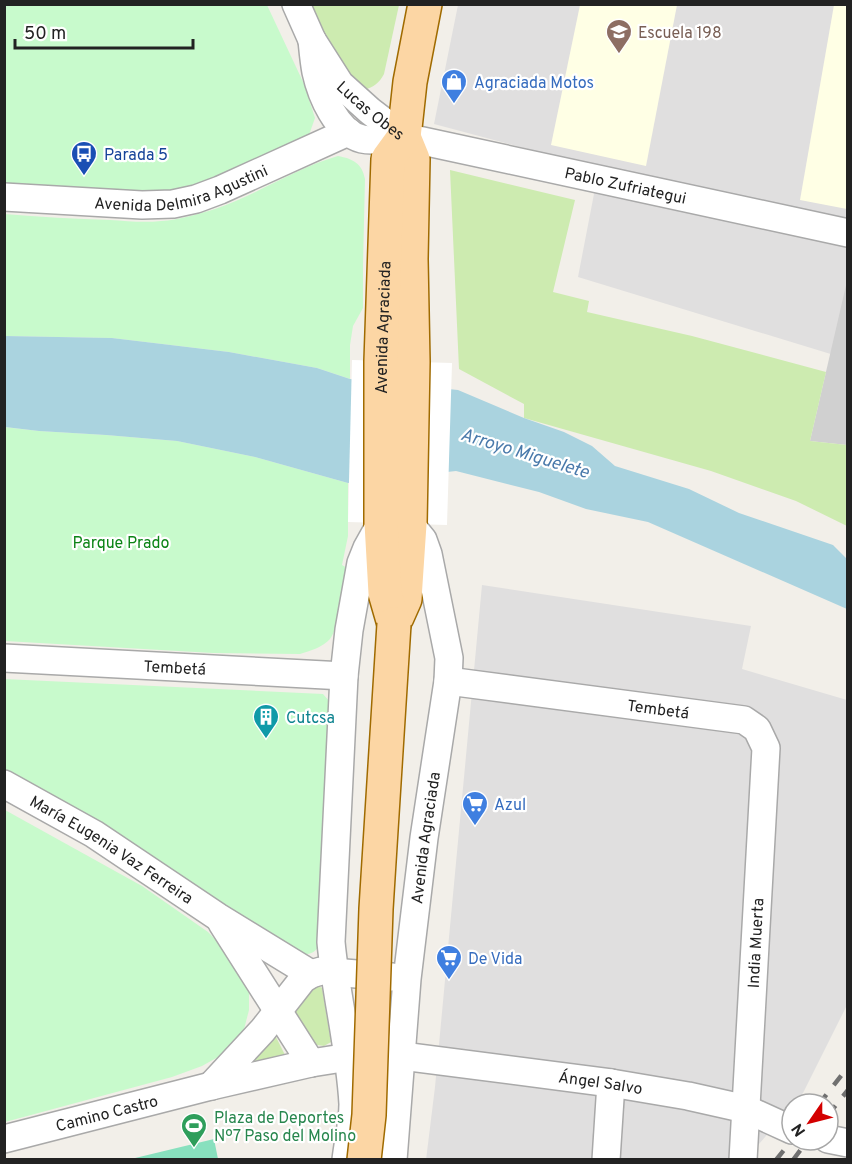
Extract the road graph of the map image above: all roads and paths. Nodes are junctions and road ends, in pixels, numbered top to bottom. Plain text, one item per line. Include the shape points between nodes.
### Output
1 (296, 4) edge
2 (425, 4) edge
3 (312, 40) junction
4 (348, 132) junction
5 (404, 137) junction
6 (4, 197) edge
7 (848, 233) edge
8 (396, 524) junction
9 (4, 658) edge
10 (344, 676) junction
11 (448, 681) junction
12 (758, 729) joint
13 (4, 784) edge
14 (218, 917) junction
15 (322, 973) junction
16 (407, 979) junction
17 (278, 1010) junction
18 (402, 1056) junction
19 (349, 1057) junction
20 (311, 1064) junction
21 (611, 1083) junction
22 (211, 1086) junction
23 (746, 1109) junction
24 (780, 1125) edge
25 (4, 1139) edge
26 (346, 1160) edge
27 (364, 1160) edge
28 (393, 1160) edge
29 (606, 1160) edge
30 (743, 1160) edge

1 - 3 street, Lucas Obes
2 - 5 main road, Avenida Agraciada
3 - 4 street, Lucas Obes via 322,91 329,108
3 - 5 street, Lucas Obes via 340,84
4 - 5 street, Lucas Obes via 371,140
4 - 6 street, Avenida Delmira Agustini via 220,190 173,204
5 - 7 street, Pablo Zufriategui
5 - 8 main road, Avenida Agraciada via 413,159 411,259 397,361
8 - 10 street, Avenida Agraciada via 367,548 361,564
8 - 11 street, Avenida Agraciada via 423,540 428,554 449,658
8 - 27 main road, Avenida Agraciada, bridge via 405,599 394,624
9 - 10 street, Tembetá
10 - 15 street, Avenida Agraciada via 331,942
11 - 12 street, Tembetá via 744,720
11 - 16 street, Avenida Agraciada
12 - 23 street, India Muerta via 766,748
13 - 14 street, María Eugenia Vaz Ferreira via 94,834
14 - 15 street, María Eugenia Vaz Ferreira
14 - 17 street, María Eugenia Vaz Ferreira
15 - 16 street, María Eugenia Vaz Ferreira
15 - 17 street via 303,979
15 - 19 street, Avenida Agraciada
16 - 18 street, Avenida Agraciada
17 - 20 street, María Eugenia Vaz Ferreira
17 - 22 street
18 - 19 street, Camino Castro
18 - 21 street, Ángel Salvo
18 - 28 street, Avenida Agraciada
19 - 20 street, Camino Castro
19 - 26 street, Avenida Agraciada via 353,1107
20 - 22 street, Camino Castro
21 - 23 street, Ángel Salvo
21 - 29 street
22 - 25 street, Camino Castro
23 - 24 street, Ángel Salvo
23 - 30 street, India Muerta

